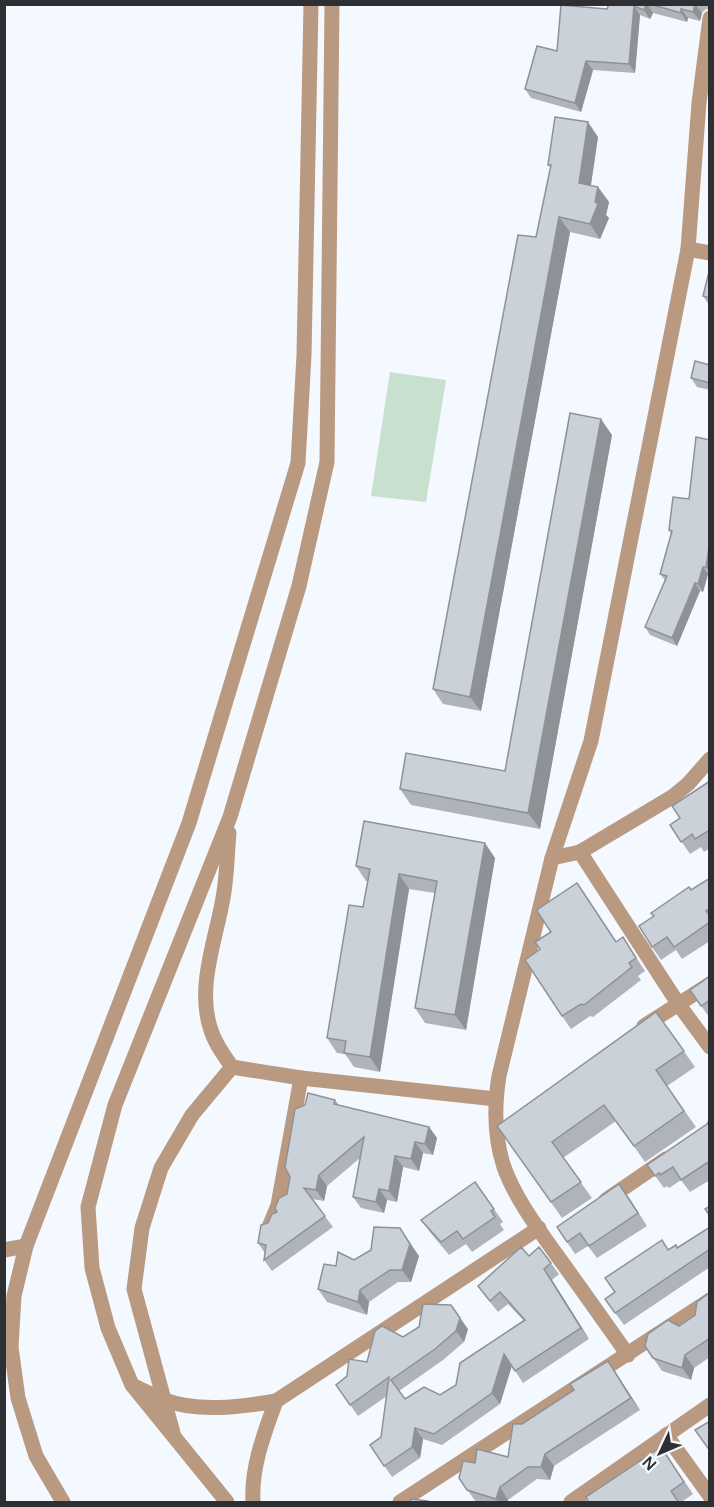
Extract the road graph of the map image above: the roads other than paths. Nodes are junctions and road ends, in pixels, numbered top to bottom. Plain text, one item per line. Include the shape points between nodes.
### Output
1 (311, 4) edge
2 (332, 4) edge
3 (710, 18) edge
4 (704, 103) edge
5 (688, 249) junction
6 (710, 253) edge
7 (710, 759) edge
8 (230, 817) junction
9 (580, 852) junction
10 (552, 858) junction
11 (710, 984) edge
12 (679, 1005) junction
13 (634, 1032) edge
14 (710, 1047) edge
15 (231, 1068) junction
16 (301, 1078) junction
17 (496, 1099) junction
18 (681, 1149) edge
19 (595, 1208) edge
20 (269, 1227) edge
21 (547, 1234) junction
22 (26, 1246) junction
23 (4, 1250) edge
24 (710, 1300) edge
25 (628, 1355) junction
26 (132, 1385) junction
27 (165, 1400) junction
28 (276, 1401) junction
29 (710, 1405) edge
30 (666, 1435) junction
31 (175, 1438) junction
32 (710, 1496) edge
33 (63, 1503) edge
34 (227, 1503) edge
35 (253, 1503) edge
36 (400, 1503) edge
37 (571, 1503) edge

1 - 22 street via 298,463 189,823
2 - 8 street via 327,462 299,586
3 - 4 street
4 - 5 street
5 - 6 street
5 - 10 street via 591,741
7 - 9 street via 672,797
8 - 15 street via 224,895 206,1001 209,1025
8 - 26 street via 115,1105 88,1207 92,1268 108,1328
9 - 10 street
9 - 12 street
10 - 17 street
11 - 12 street
12 - 13 street
12 - 14 street
15 - 16 street
15 - 27 street via 192,1115 161,1168 142,1228 134,1289
16 - 17 street
16 - 20 street via 278,1205
17 - 21 street via 495,1122 504,1167
18 - 19 street
21 - 25 street
21 - 28 street
22 - 23 street
22 - 33 street via 13,1306 11,1347 18,1398 36,1456
24 - 25 street
25 - 36 street
26 - 27 street
26 - 31 street
27 - 28 street via 202,1407 240,1408
27 - 31 street
28 - 35 street via 260,1444
29 - 30 street
30 - 32 street
30 - 37 street
31 - 34 street

